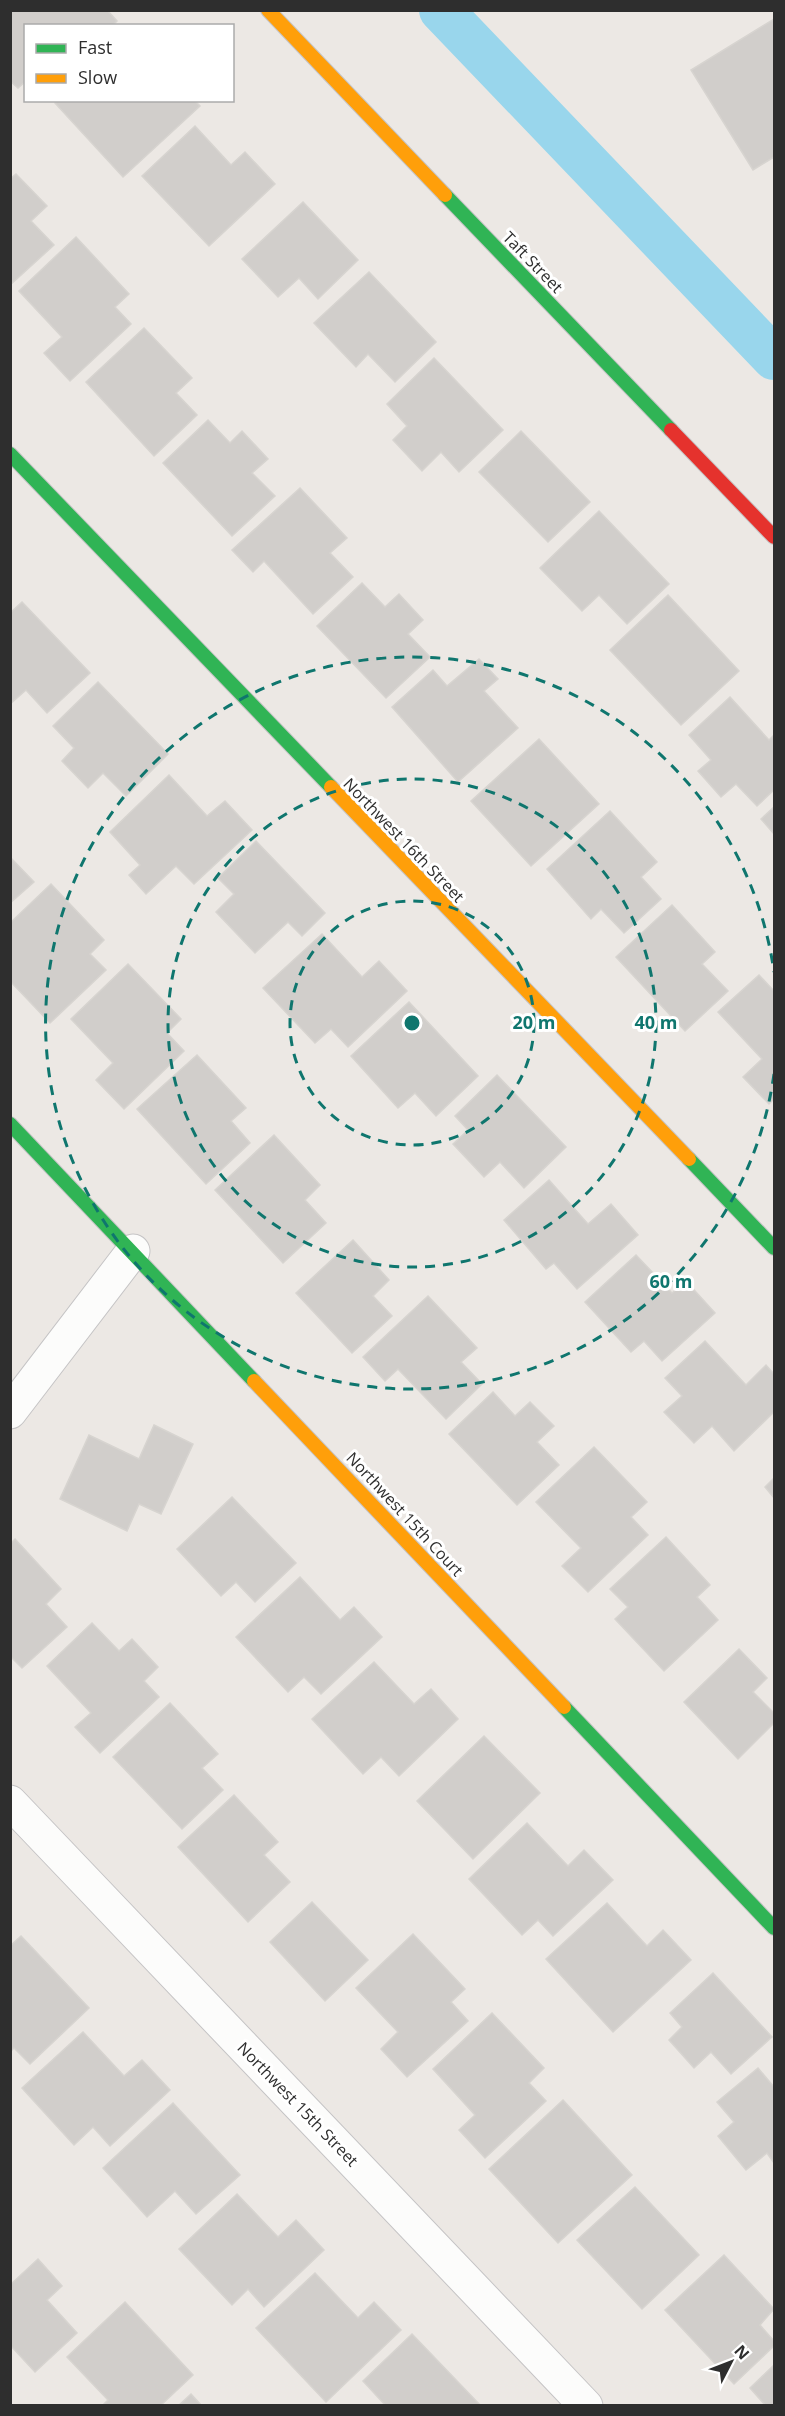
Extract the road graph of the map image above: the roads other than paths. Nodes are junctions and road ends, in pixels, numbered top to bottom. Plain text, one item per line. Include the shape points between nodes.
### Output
1 (268, 10) edge
2 (10, 454) edge
3 (774, 537) edge
4 (10, 1124) edge
5 (774, 1248) edge
6 (133, 1251) junction
7 (10, 1412) edge
8 (10, 1802) edge
9 (774, 1928) edge
10 (586, 2406) edge

1 - 3 street, Taft Street
2 - 5 street, Northwest 16th Street
4 - 6 street, Northwest 15th Court
6 - 7 street
6 - 9 street, Northwest 15th Court
8 - 10 street, Northwest 15th Street

